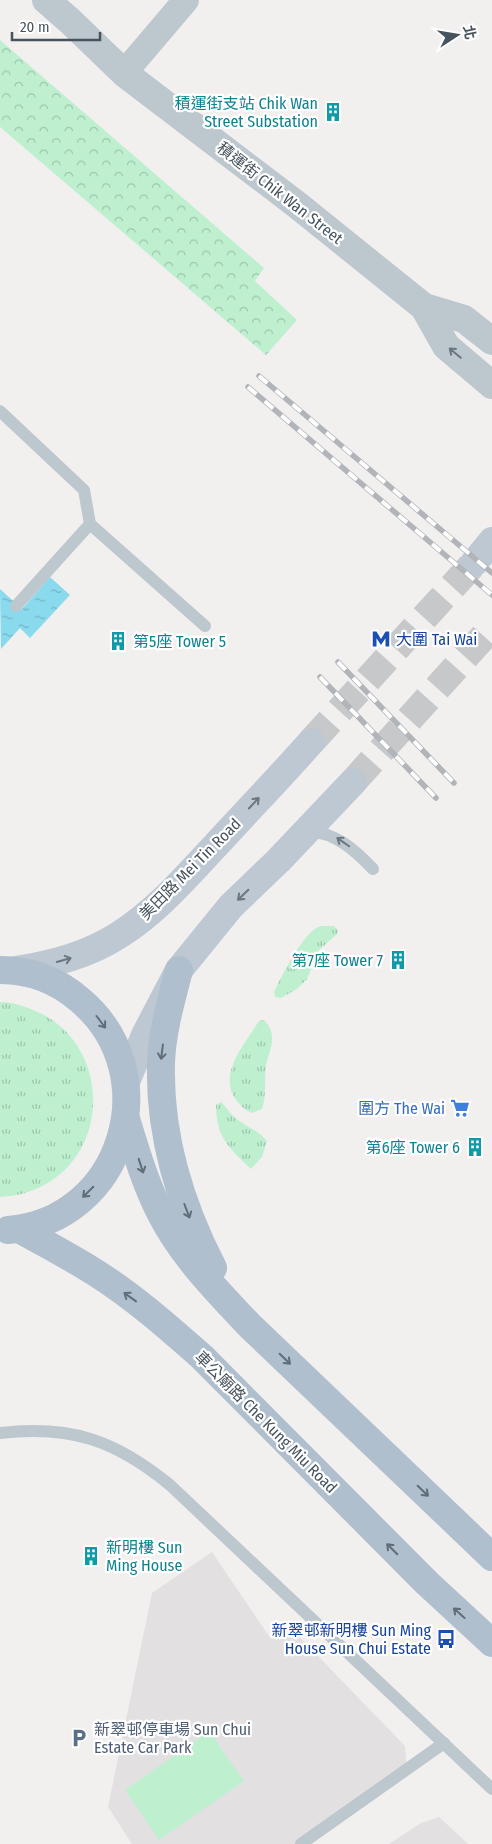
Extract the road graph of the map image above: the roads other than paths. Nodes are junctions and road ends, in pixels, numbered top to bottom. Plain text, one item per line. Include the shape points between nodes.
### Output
1 (46, 0) edge
2 (186, 0) edge
3 (124, 73) junction
4 (424, 307) junction
5 (492, 341) edge
6 (492, 385) edge
7 (0, 411) edge
8 (90, 524) junction
9 (492, 541) edge
10 (474, 563) tunnel mouth
11 (16, 606) dead end
12 (204, 626) dead end
13 (312, 742) tunnel mouth
14 (353, 782) tunnel mouth
15 (306, 830) junction
16 (373, 869) dead end
17 (8, 970) edge
18 (179, 970) junction
19 (126, 1082) junction
20 (126, 1119) junction
21 (9, 1230) edge
22 (250, 1326) junction
23 (0, 1433) edge
24 (491, 1547) edge
25 (492, 1643) edge
26 (444, 1743) junction
27 (492, 1788) edge
28 (301, 1844) edge

1 - 3 street, 積運街 Chik Wan Street
2 - 3 street
3 - 4 street, 積運街 Chik Wan Street
4 - 5 street, 積運街 Chik Wan Street via 464,319
6 -> 4 street, 積運街 Chik Wan Street via 446,346
7 - 8 lane via 84,490
8 - 11 lane
8 - 12 lane
9 - 10 main road
17 -> 13 main road, 美田路 Mei Tin Road via 69,959 118,936 137,923 181,882
14 - 15 main road
16 -> 15 lane via 336,838
15 -> 18 main road via 231,906
17 -> 19 main road, 車公廟路 Che Kung Miu Road via 36,975 55,983 88,1006 112,1039
18 - 19 main road via 145,1035
18 -> 22 main road via 166,1022 161,1062 166,1134 184,1205 198,1240
19 - 20 main road, 車公廟路 Che Kung Miu Road
20 -> 21 main road, 車公廟路 Che Kung Miu Road via 114,1158 90,1191 57,1216
20 -> 22 main road, 車公廟路 Che Kung Miu Road via 143,1173 161,1213 184,1251
25 -> 21 main road, 車公廟路 Che Kung Miu Road via 427,1583 169,1327 97,1274
22 -> 24 main road, 車公廟路 Che Kung Miu Road via 448,1516
23 - 26 lane via 42,1430 72,1434 113,1447 149,1468
26 - 27 lane
26 - 28 lane

